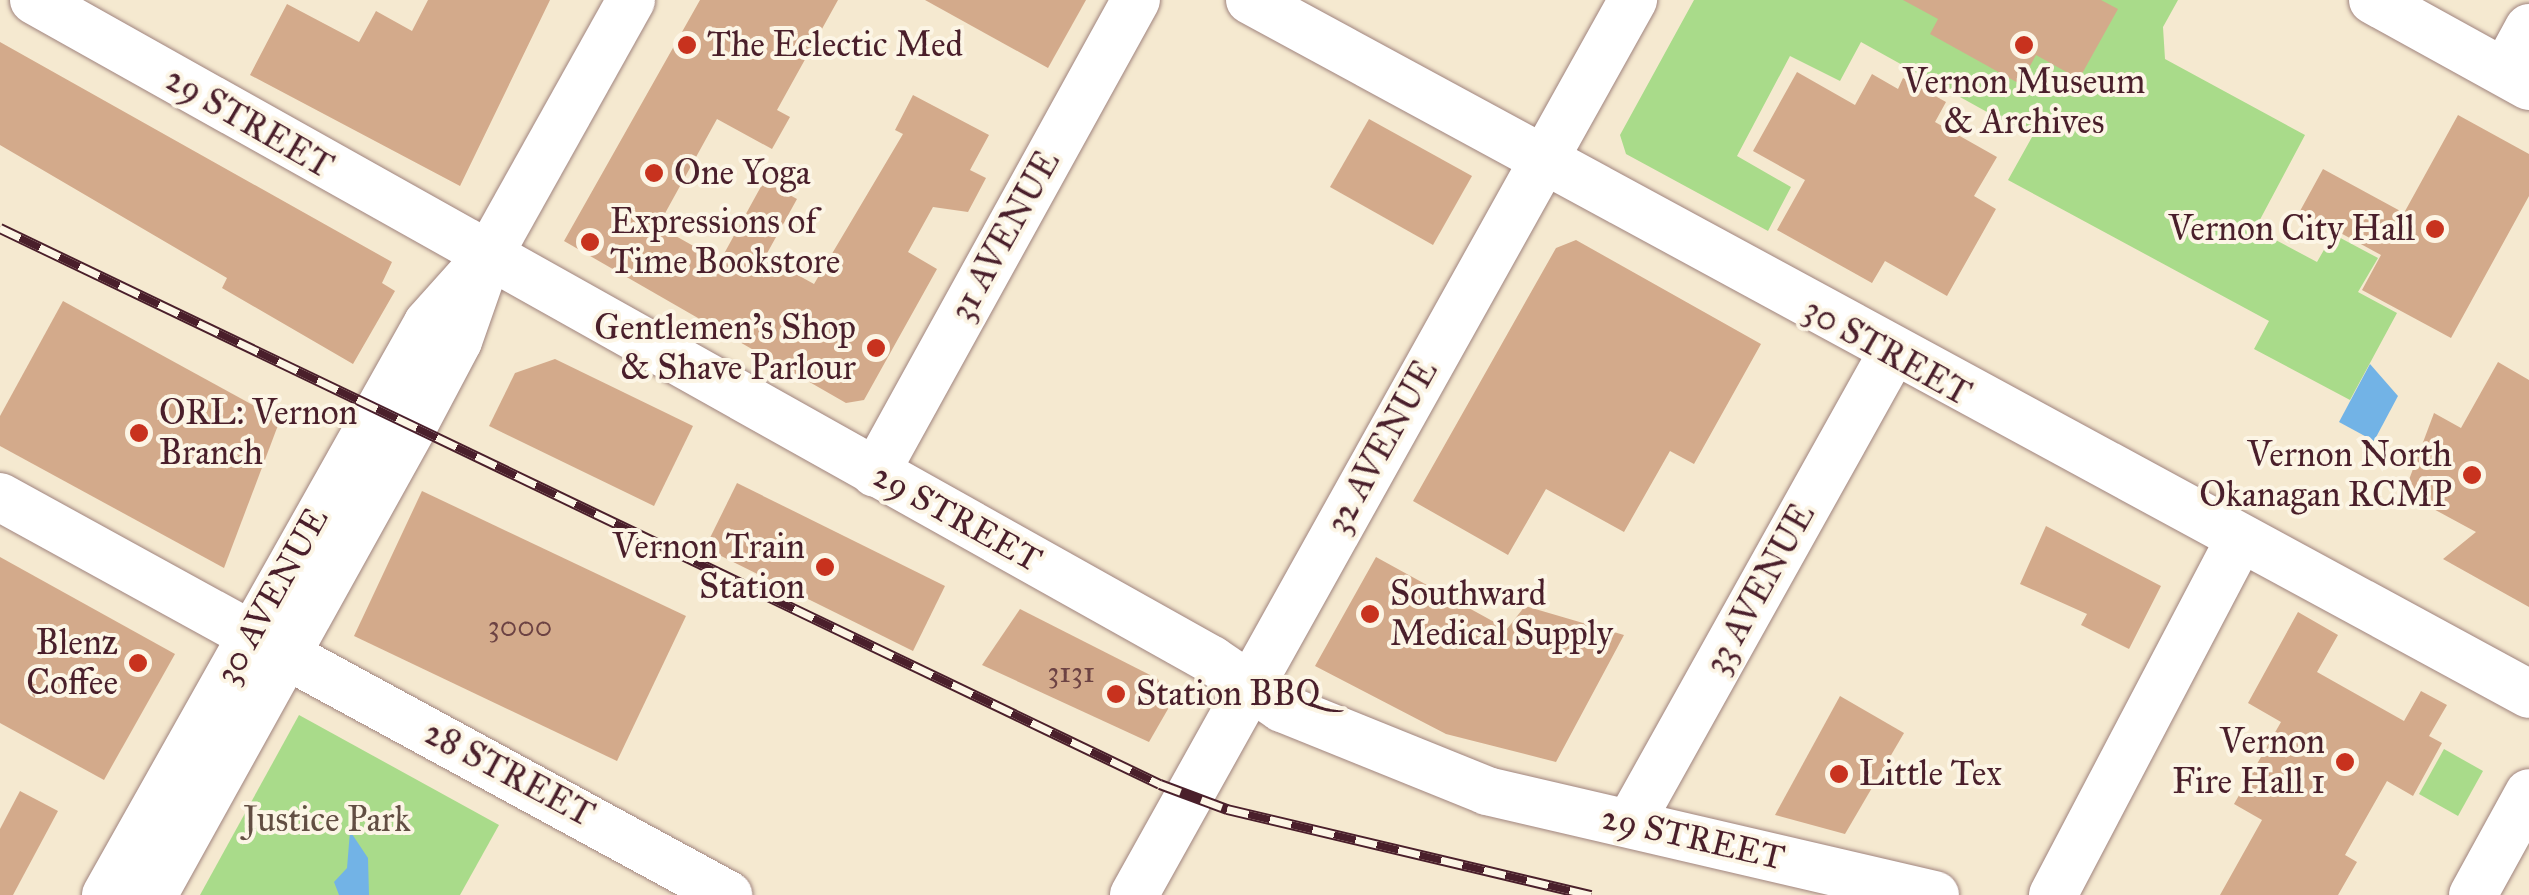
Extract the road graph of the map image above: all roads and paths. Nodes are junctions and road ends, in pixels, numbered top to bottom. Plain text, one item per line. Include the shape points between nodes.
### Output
1 (34, 0) edge
2 (631, 0) edge
3 (1136, 0) edge
4 (1250, 0) edge
5 (1632, 0) edge
6 (2373, 0) edge
7 (106, 17) edge
8 (2529, 28) edge
9 (2517, 79) edge
10 (1543, 161) junction
11 (390, 205) junction
12 (486, 258) junction
13 (428, 323) junction
14 (1892, 355) junction
15 (875, 472) junction
16 (0, 497) edge
17 (2239, 540) junction
18 (268, 645) junction
19 (1248, 685) junction
20 (2529, 694) edge
21 (2529, 793) edge
22 (1630, 823) junction
23 (106, 895) edge
24 (153, 895) edge
25 (728, 895) edge
26 (1134, 895) edge
27 (1935, 895) edge
28 (2054, 895) edge
29 (2472, 895) edge

1 - 7 street, 29 STREET
2 - 12 street, 30 AVENUE
3 - 15 street, 31 AVENUE
4 - 10 street, 30 STREET
5 - 10 street, 32 AVENUE
6 - 9 street
7 - 11 street, 29 STREET
8 - 9 street
10 - 14 street, 30 STREET
10 - 19 street, 32 AVENUE
11 - 12 street, 29 STREET
11 - 13 street via 438,258 441,290
12 - 13 street, 30 AVENUE
12 - 15 street, 29 STREET
12 - 18 street, 30 AVENUE via 458,341
13 - 18 street, 30 AVENUE
14 - 17 street, 30 STREET
14 - 22 street, 33 AVENUE
15 - 19 street, 29 STREET
16 - 18 street, 28 STREET
17 - 20 street, 30 STREET
17 - 28 street
18 - 23 street, 30 AVENUE
18 - 24 street, 30 AVENUE
18 - 25 street, 28 STREET
19 - 22 street, 29 STREET via 1318,725 1486,791
19 - 26 street, 32 AVENUE
21 - 29 street
22 - 27 street, 29 STREET

